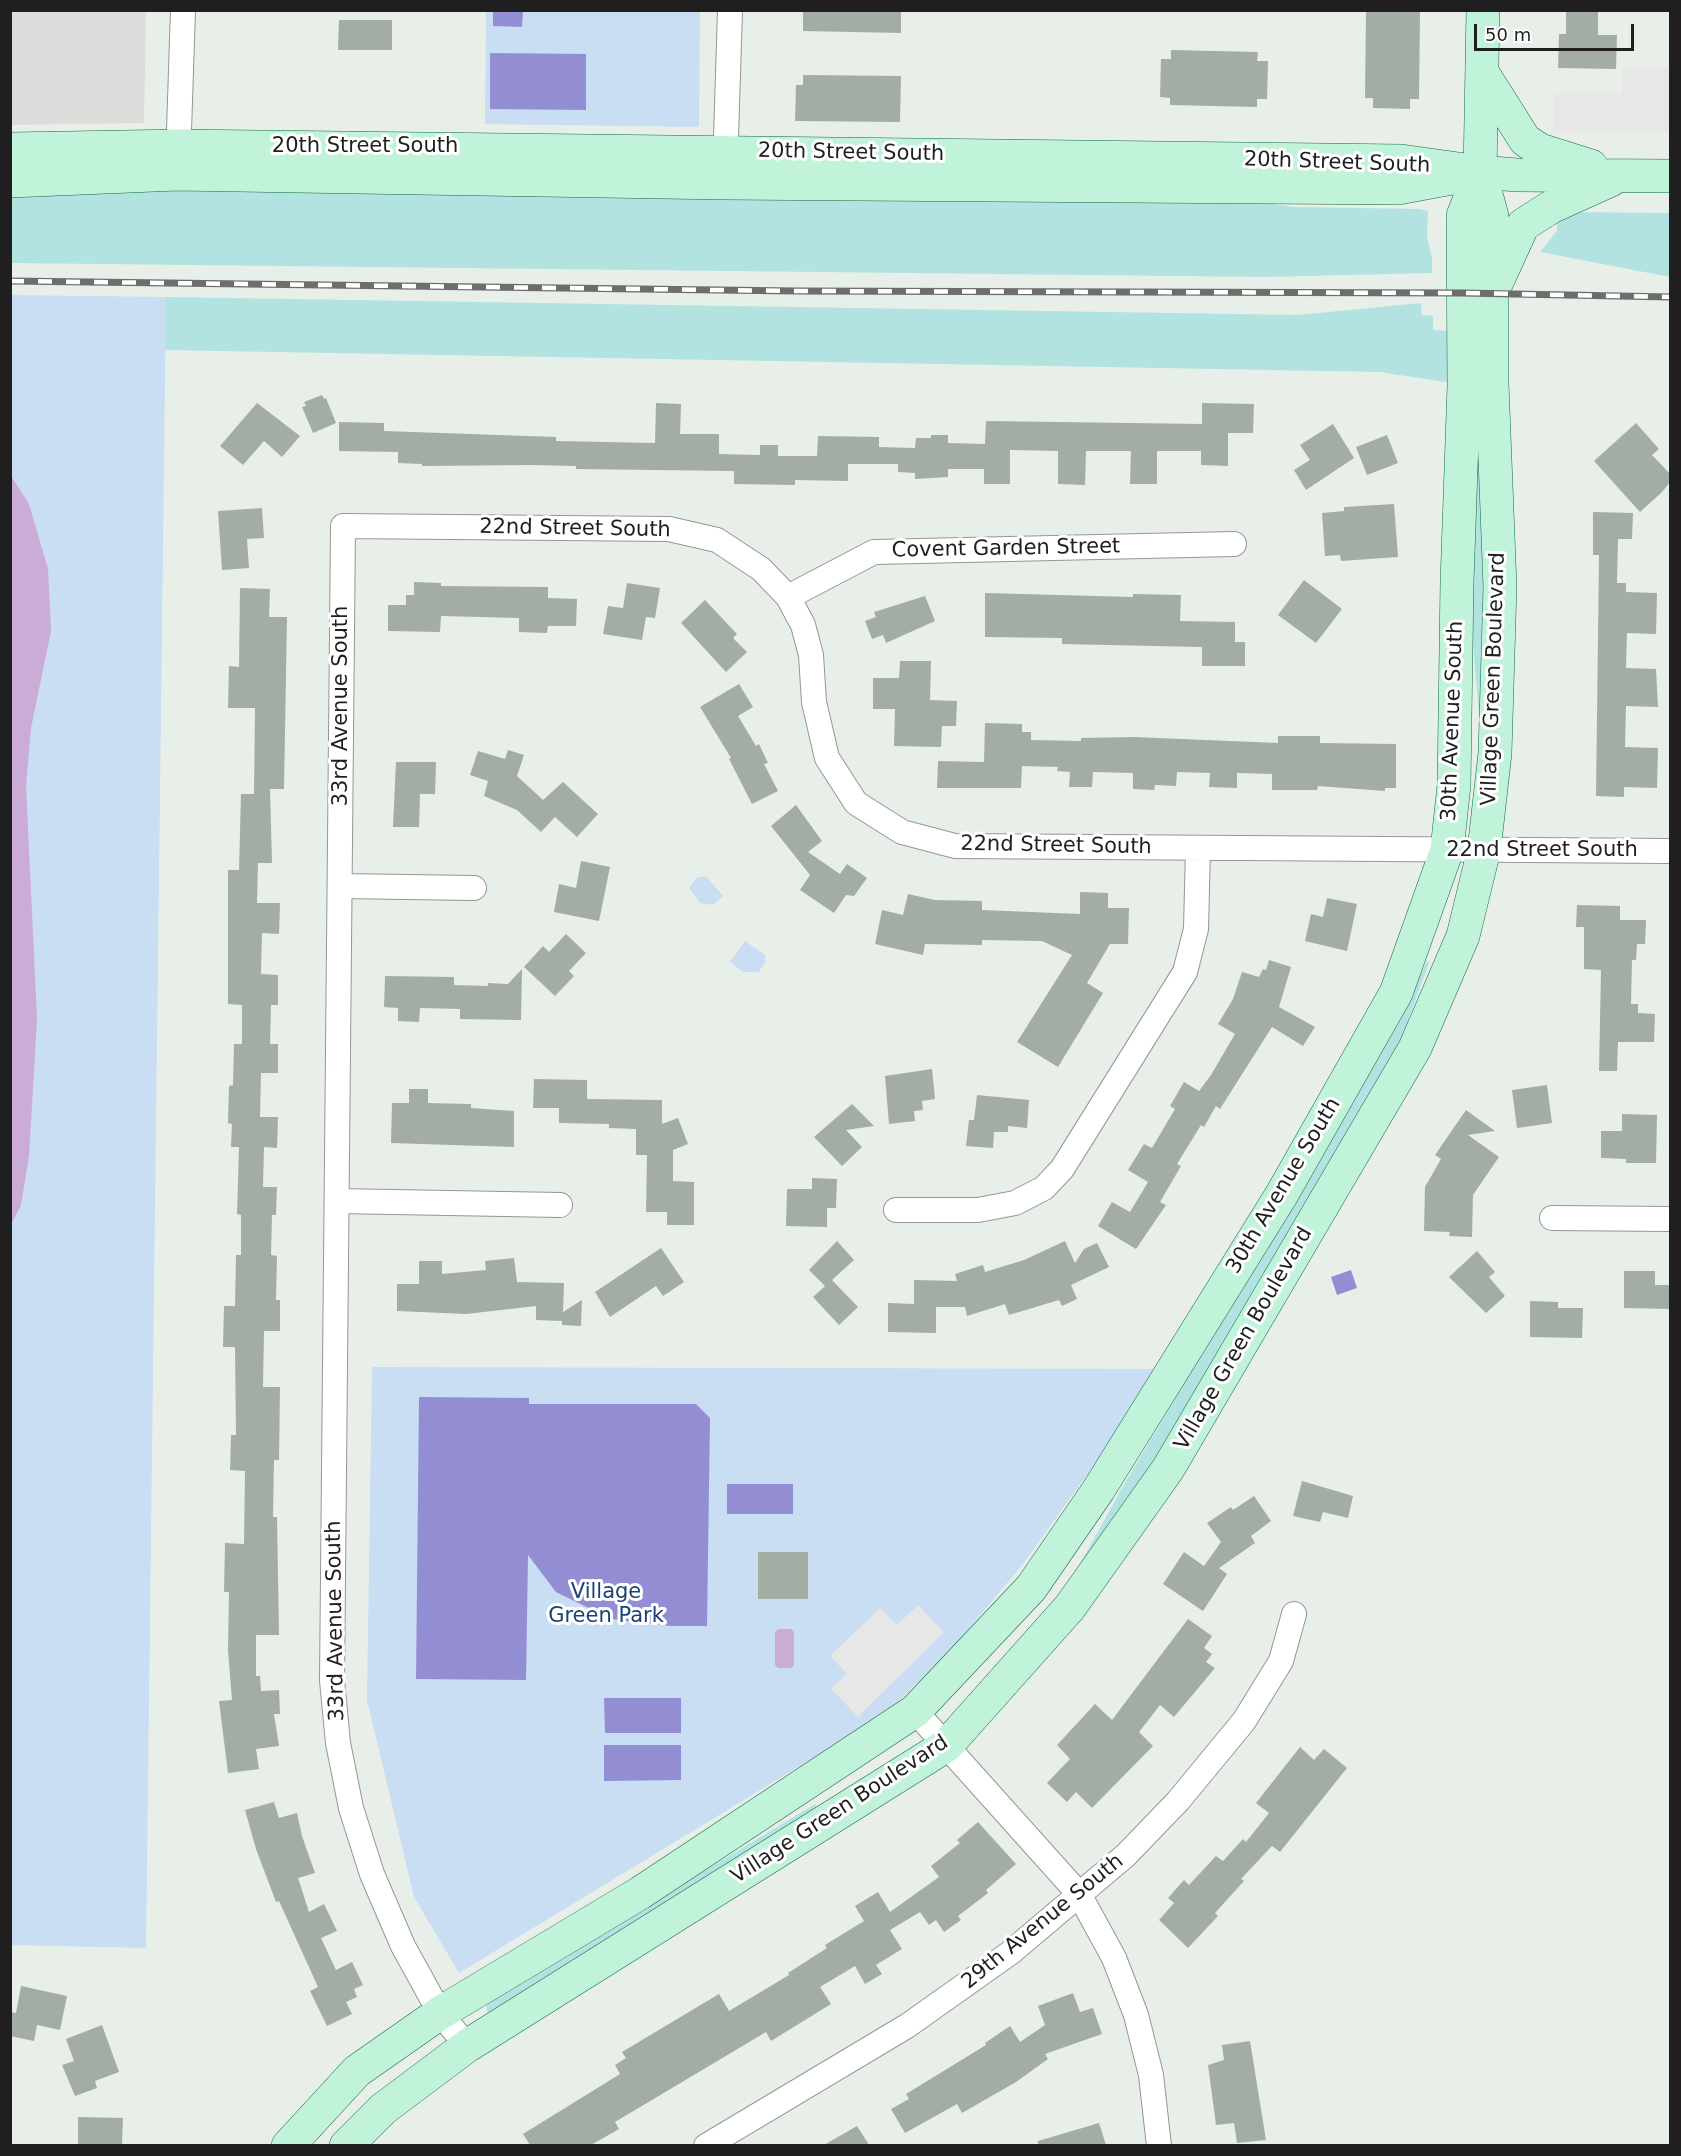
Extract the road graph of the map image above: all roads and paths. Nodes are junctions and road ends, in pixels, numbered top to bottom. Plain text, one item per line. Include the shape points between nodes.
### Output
1 (183, 10) edge
2 (730, 10) edge
3 (1483, 10) edge
4 (1482, 72) junction
5 (10, 149) edge
6 (726, 151) junction
7 (178, 160) junction
8 (1059, 171) junction
9 (1480, 172) junction
10 (1621, 176) junction
11 (1671, 176) edge
12 (10, 181) edge
13 (725, 183) junction
14 (1492, 294) junction
15 (343, 526) joint
16 (1234, 544) dead end
17 (788, 597) junction
18 (1198, 848) junction
19 (1447, 850) junction
20 (1484, 850) junction
21 (1671, 851) edge
22 (340, 886) junction
23 (474, 888) dead end
24 (337, 1202) junction
25 (560, 1205) dead end
26 (896, 1210) dead end
27 (1552, 1218) dead end
28 (1671, 1219) edge
29 (1099, 1489) joint
30 (1294, 1614) dead end
31 (915, 1712) junction
32 (947, 1745) junction
33 (1079, 1894) junction
34 (440, 2013) junction
35 (467, 2046) junction
36 (288, 2145) edge
37 (346, 2145) edge
38 (706, 2145) edge
39 (1159, 2145) edge

1 - 7 street
2 - 6 street
3 - 4 street, 30th Avenue South
4 - 9 street, 30th Avenue South
4 - 10 street via 1525,140 1540,150
5 - 7 street, 20th Street South
6 - 7 street, 20th Street South
6 - 8 street, 20th Street South
6 - 13 street
7 - 12 street, 20th Street South
7 - 13 street, 20th Street South
8 - 9 street, 20th Street South via 1401,161
8 - 13 street, 20th Street South
9 - 10 street, 20th Street South
9 - 14 street, Village Green Boulevard via 1492,216
9 - 19 street, 30th Avenue South via 1463,216 1464,385 1456,735
10 - 11 street, 20th Street South
10 - 14 street via 1551,207 1523,225
14 - 20 street, Village Green Boulevard via 1500,587 1495,753
15 - 17 street, 22nd Street South via 669,528 717,540 761,569
15 - 22 street, 33rd Avenue South
16 - 17 street, Covent Garden Street via 874,552
17 - 18 street, 22nd Street South via 811,655 814,702 827,758 856,803 902,832 954,846
18 - 19 street, 22nd Street South
18 - 26 street via 1196,929 1185,972 1062,1169 1044,1188 1015,1203 978,1210
19 - 20 street, 22nd Street South
19 - 29 street, 30th Avenue South via 1396,993 1281,1194
20 - 21 street, 22nd Street South
20 - 32 street, Village Green Boulevard via 1462,936 1415,1048 1168,1469 1070,1607
22 - 23 street
22 - 24 street, 33rd Avenue South
24 - 25 street
24 - 34 street, 33rd Avenue South via 332,1680 338,1743 351,1808 372,1874 403,1946
27 - 28 street
29 - 31 street, Village Green Boulevard via 1031,1588
30 - 33 street, 29th Avenue South via 1281,1661 1244,1721 1134,1847
31 - 32 street
31 - 34 street, Village Green Boulevard via 639,1893
32 - 33 street
32 - 35 street, Village Green Boulevard
33 - 38 street, 29th Avenue South via 1010,1953 907,2026
33 - 39 street via 1114,1958 1136,2015 1151,2075
34 - 35 street, 33rd Avenue South
34 - 36 street, Village Green Boulevard via 357,2071
35 - 37 street, Village Green Boulevard via 383,2109

